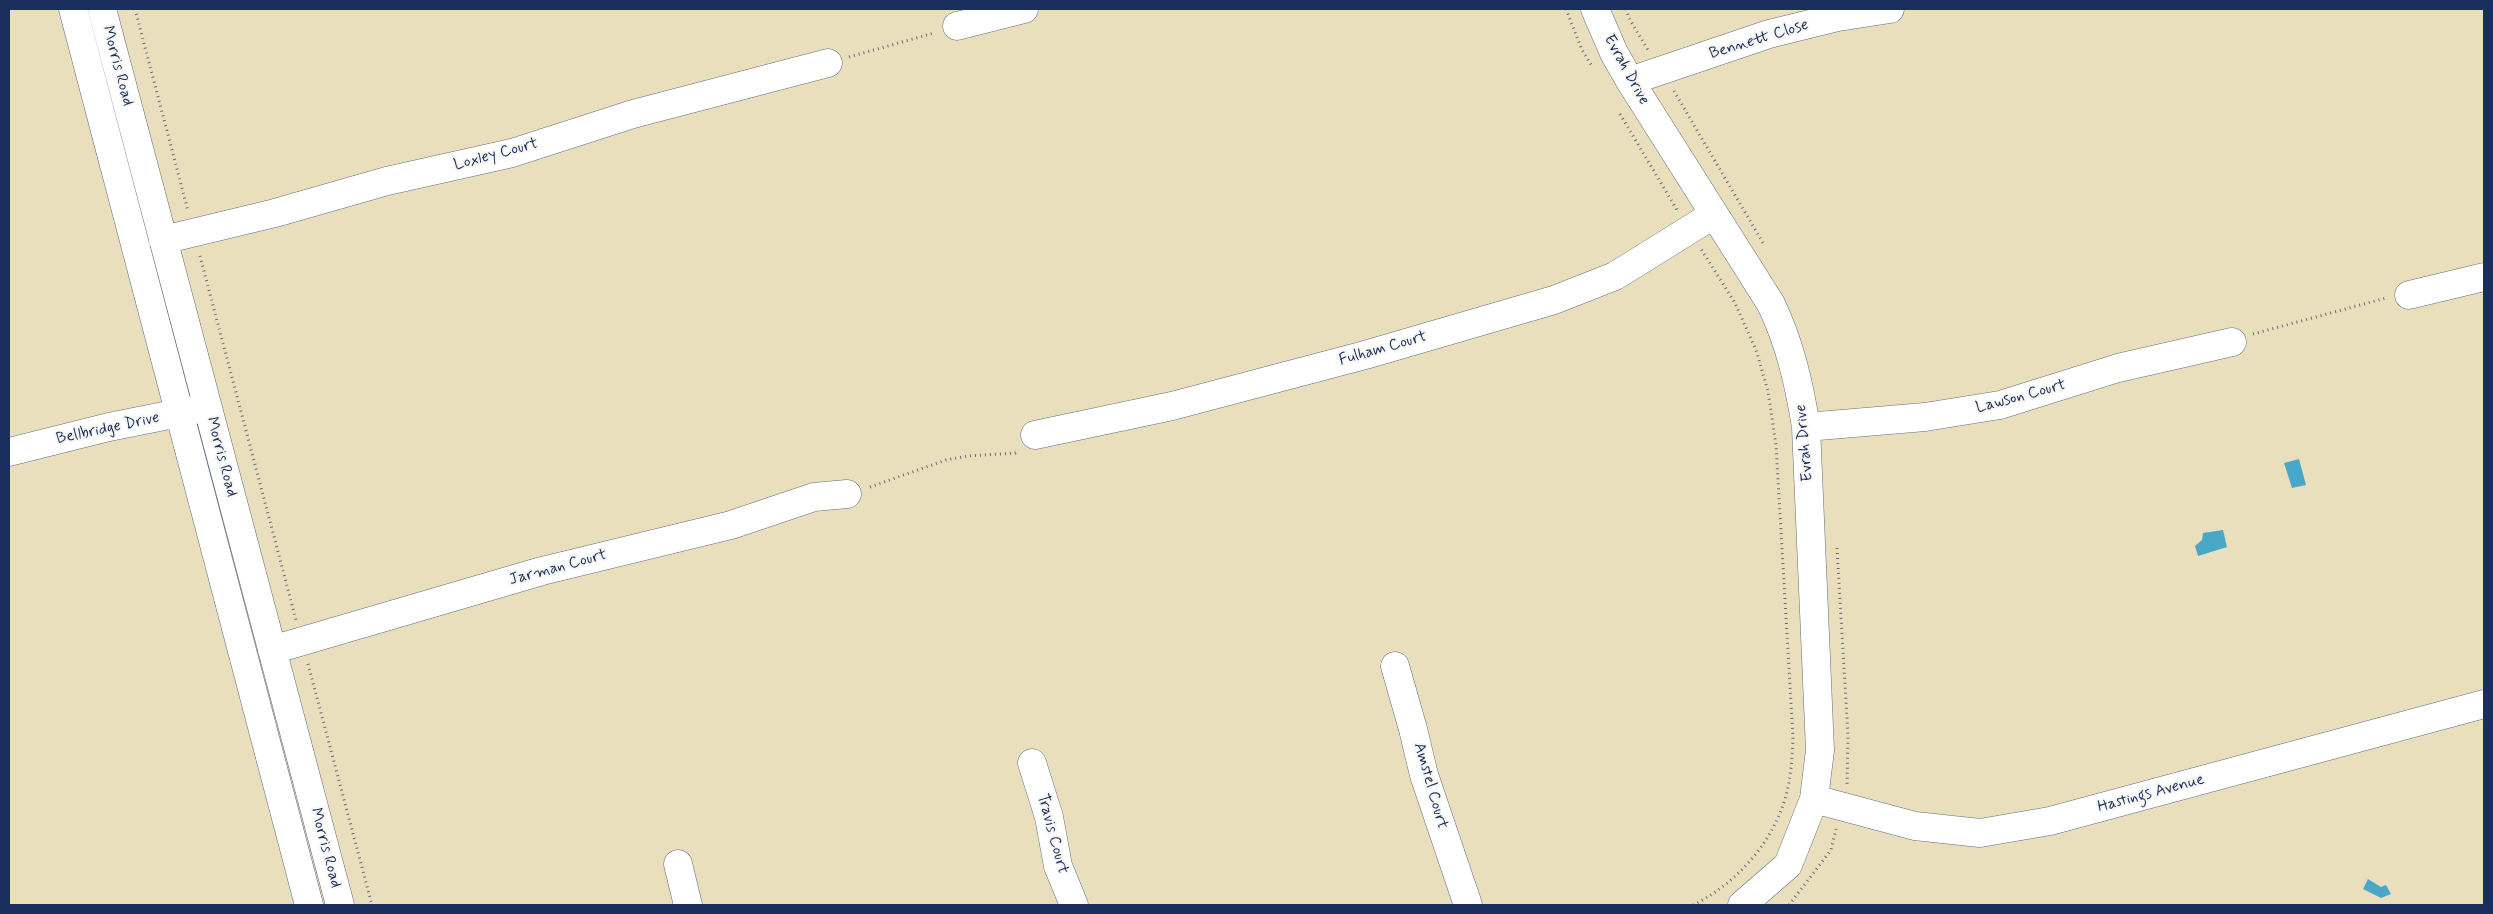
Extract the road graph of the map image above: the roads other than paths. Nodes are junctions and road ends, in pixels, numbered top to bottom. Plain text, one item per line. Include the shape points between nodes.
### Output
1 (72, 9) edge
2 (102, 9) edge
3 (1024, 9) edge
4 (1595, 9) edge
5 (1890, 9) edge
6 (956, 26) road end
7 (828, 63) road end
8 (1630, 80) junction
9 (1713, 215) junction
10 (163, 240) junction
11 (2484, 276) edge
12 (176, 288) junction
13 (149, 295) junction
14 (2409, 295) road end
15 (2232, 342) road end
16 (208, 406) junction
17 (181, 414) junction
18 (1806, 427) junction
19 (1034, 436) road end
20 (9, 452) edge
21 (847, 494) road end
22 (272, 650) junction
23 (1395, 666) dead end
24 (2484, 704) edge
25 (1032, 763) dead end
26 (1814, 799) junction
27 (678, 864) dead end
28 (309, 905) edge
29 (340, 905) edge
30 (688, 905) edge
31 (1074, 905) edge
32 (1468, 905) edge
33 (1742, 905) edge

1 - 13 street, Morris Road
2 - 10 street, Morris Road
3 - 6 street
4 - 8 street, Evrah Drive
5 - 8 street, Bennett Close via 1769,34
7 - 10 street, Loxley Court via 633,114 512,153 387,181
8 - 9 street, Evrah Drive
9 - 18 street, Evrah Drive via 1771,304 1780,324 1799,381
9 - 19 street, Fulham Court via 1615,276 1554,300 1172,406
10 - 12 street, Morris Road
11 - 14 street
12 - 13 street
12 - 16 street, Morris Road
13 - 17 street, Morris Road
15 - 18 street, Lawson Court via 2118,368 2000,405 1925,417
16 - 17 street, Bellbridge Drive
16 - 22 street, Morris Road
17 - 20 street, Bellbridge Drive via 110,427
17 - 28 street, Morris Road
18 - 26 street, Evrah Drive via 1820,750
21 - 22 street, Jarman Court via 814,497 731,525 542,571
22 - 29 street, Morris Road
23 - 32 street, Amstel Court via 1424,776
24 - 26 street, Hastings Avenue via 2050,821 1980,833 1915,826
25 - 31 street, Travis Court via 1049,817 1058,866
26 - 33 street, Evrah Drive via 1788,865
27 - 30 street

